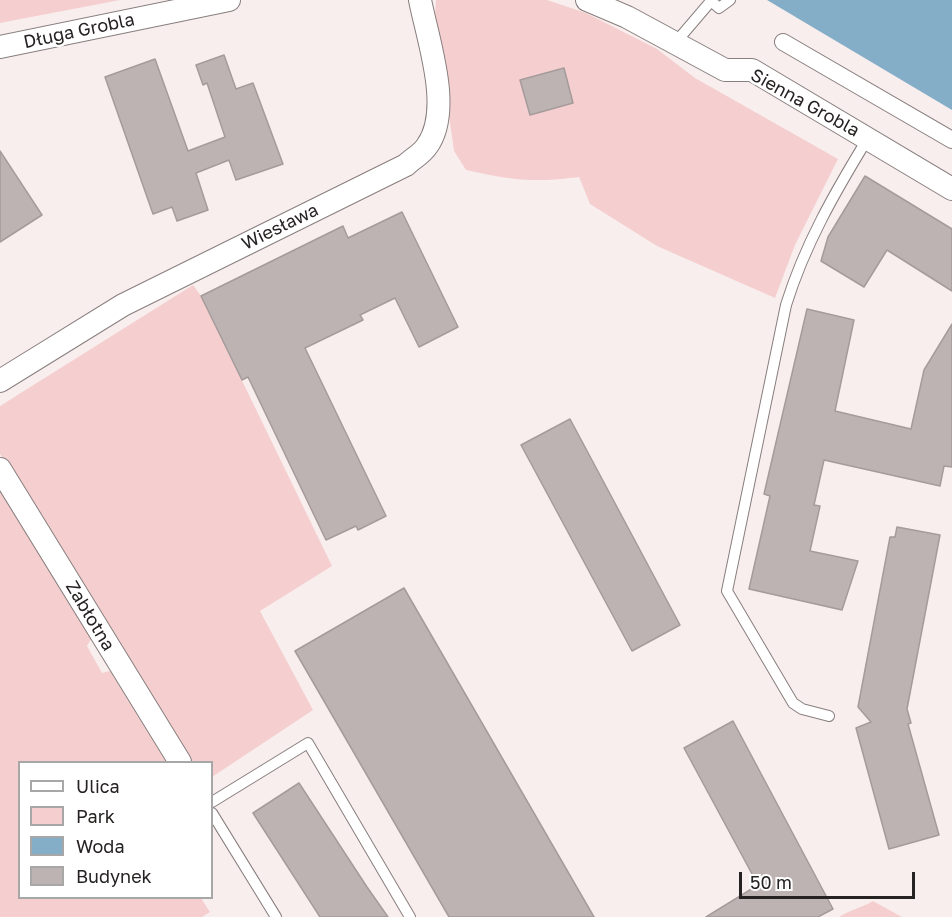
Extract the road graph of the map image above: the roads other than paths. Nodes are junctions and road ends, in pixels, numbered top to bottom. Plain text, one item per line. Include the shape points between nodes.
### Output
1 (229, 0) edge
2 (420, 0) edge
3 (587, 0) edge
4 (711, 0) edge
5 (730, 0) edge
6 (676, 42) junction
7 (783, 42) dead end
8 (0, 47) edge
9 (868, 138) junction
10 (952, 140) edge
11 (952, 189) edge
12 (0, 381) edge
13 (0, 469) edge
14 (829, 716) dead end
15 (179, 761) edge
16 (213, 801) edge
17 (213, 815) edge
18 (276, 917) edge
19 (410, 917) edge

1 - 8 street, Długa Grobla
2 - 12 street, Wiesława via 439,115 426,148 406,165 123,305
3 - 6 street, Sienna Grobla
4 - 5 lane via 719,8
4 - 6 lane
6 - 9 street, Sienna Grobla via 726,70 752,70
7 - 10 street
9 - 11 street, Sienna Grobla
9 - 14 lane via 808,242 789,294 727,591 793,703
13 - 15 street, Zabłotna
16 - 19 lane via 308,743
17 - 18 lane

